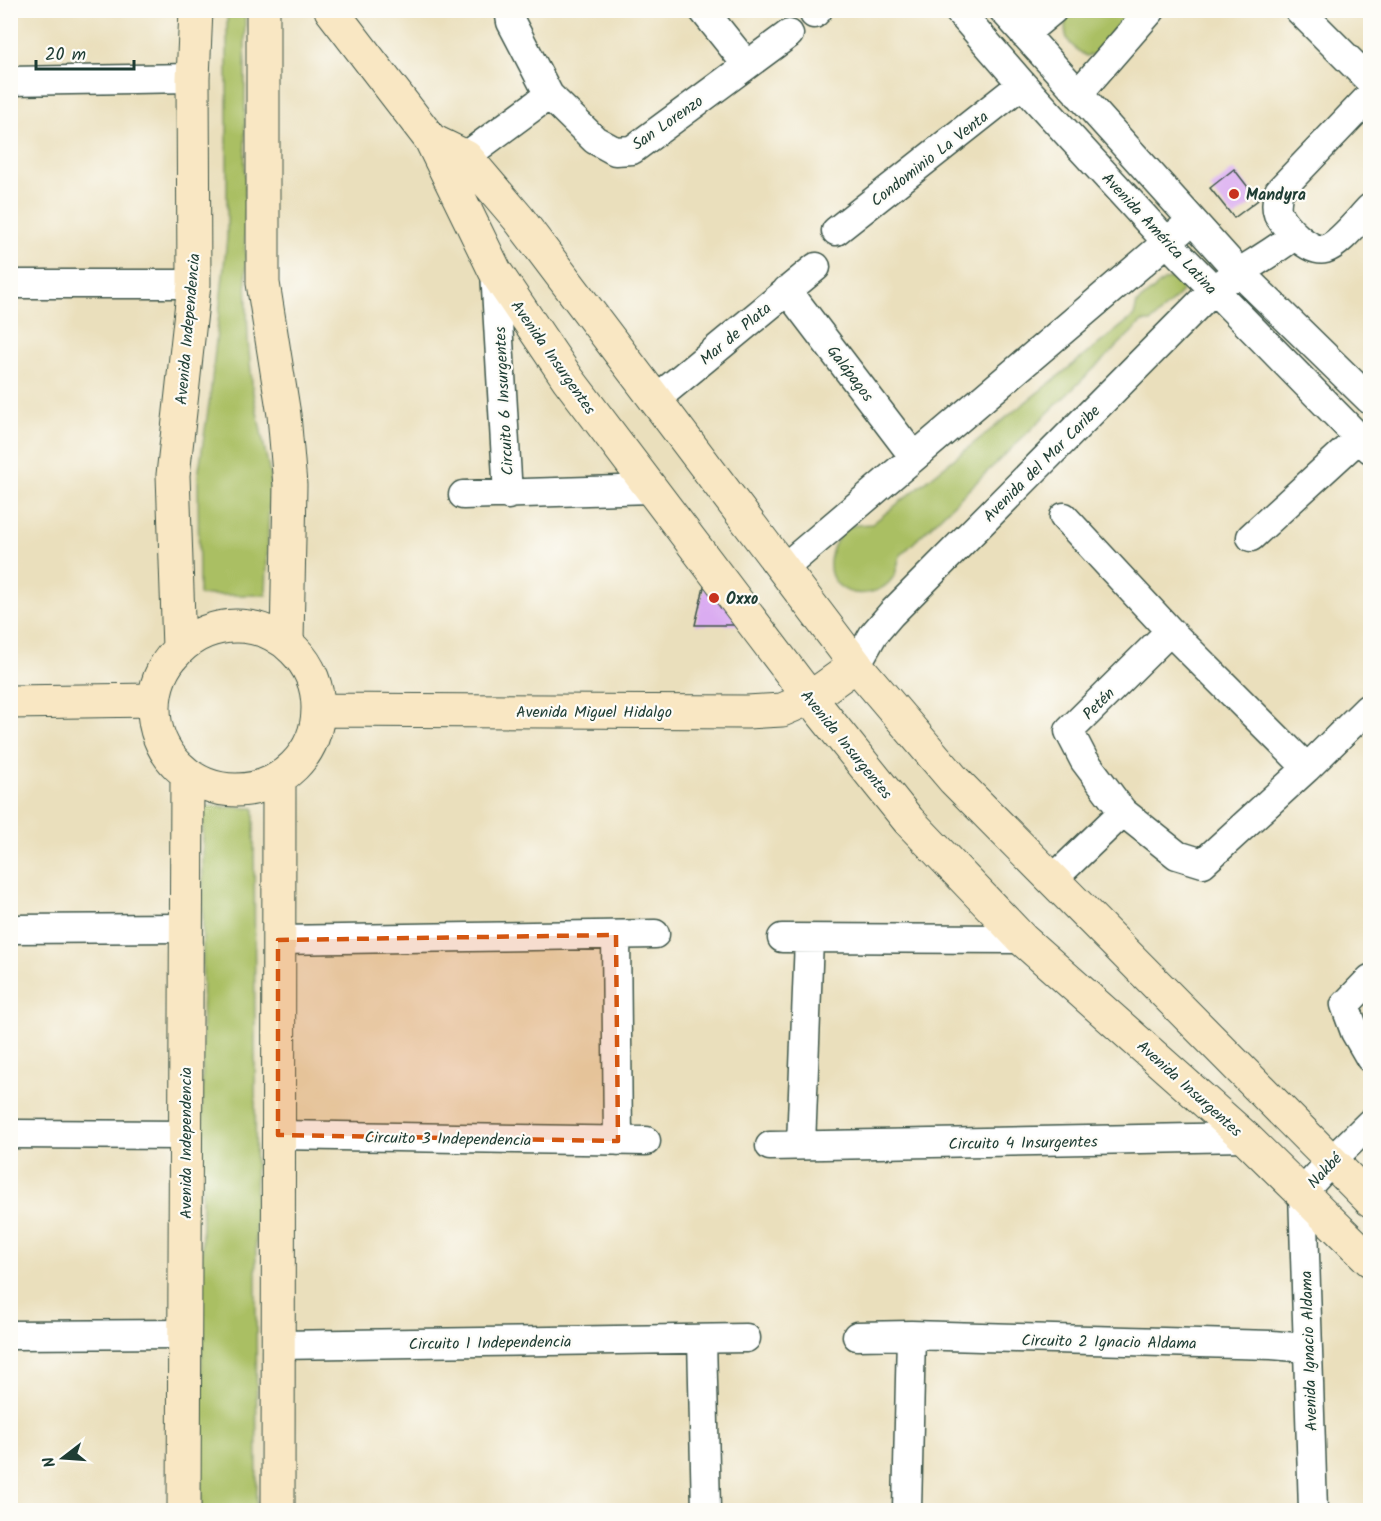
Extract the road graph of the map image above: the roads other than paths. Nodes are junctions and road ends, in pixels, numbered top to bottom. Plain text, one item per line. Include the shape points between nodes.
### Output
1 (196, 10) edge
2 (263, 10) edge
3 (332, 10) edge
4 (509, 10) edge
5 (703, 10) edge
6 (958, 10) edge
7 (1003, 10) edge
8 (1053, 10) edge
9 (1151, 10) edge
10 (1299, 10) edge
11 (789, 34) dead end
12 (1024, 34) junction
13 (747, 65) junction
14 (193, 78) junction
15 (10, 81) edge
16 (1371, 81) edge
17 (1023, 84) junction
18 (1078, 94) junction
19 (549, 95) junction
20 (1371, 96) edge
21 (456, 164) junction
22 (1371, 208) edge
23 (1192, 221) junction
24 (836, 231) dead end
25 (1294, 236) junction
26 (1167, 242) junction
27 (816, 267) dead end
28 (495, 271) junction
29 (1238, 271) junction
30 (10, 284) edge
31 (194, 284) junction
32 (787, 290) junction
33 (1213, 290) junction
34 (656, 399) junction
35 (1371, 400) edge
36 (1365, 443) edge
37 (914, 457) junction
38 (651, 489) junction
39 (463, 495) dead end
40 (508, 495) junction
41 (1064, 517) dead end
42 (1251, 537) dead end
43 (784, 568) junction
44 (1170, 631) junction
45 (287, 642) junction
46 (179, 648) junction
47 (856, 665) junction
48 (810, 698) junction
49 (154, 700) junction
50 (10, 702) edge
51 (1367, 709) dead end
52 (320, 710) junction
53 (1307, 768) junction
54 (187, 775) junction
55 (279, 780) junction
56 (1123, 812) junction
57 (1052, 880) junction
58 (186, 928) junction
59 (10, 929) edge
60 (655, 934) dead end
61 (616, 935) junction
62 (1022, 939) junction
63 (278, 940) junction
64 (1371, 979) edge
65 (1371, 1058) edge
66 (1371, 1123) edge
67 (10, 1134) edge
68 (185, 1135) junction
69 (279, 1135) junction
70 (1245, 1137) junction
71 (618, 1141) junction
72 (646, 1141) dead end
73 (801, 1145) junction
74 (770, 1146) dead end
75 (1331, 1161) junction
76 (1303, 1192) junction
77 (1371, 1200) edge
78 (1371, 1260) edge
79 (184, 1334) junction
80 (10, 1335) edge
81 (911, 1335) junction
82 (857, 1336) dead end
83 (746, 1338) dead end
84 (702, 1339) junction
85 (278, 1345) junction
86 (1307, 1347) junction
87 (184, 1510) edge
88 (278, 1510) edge
89 (706, 1510) edge
90 (907, 1510) edge
91 (1313, 1510) edge

1 - 14 main road, Avenida Independencia
2 - 45 main road via 263,283 284,415 290,485
3 - 21 main road, Avenida Insurgentes via 431,140
4 - 19 street, San Lorenzo via 511,22
5 - 13 street
6 - 17 street, Avenida América Latina
7 - 12 street, Avenida América Latina
8 - 12 street
9 - 18 street
10 - 16 street
11 - 13 street, San Lorenzo
12 - 18 street, Avenida América Latina
13 - 19 street, San Lorenzo via 632,150 615,151 595,140
14 - 15 street
14 - 31 main road, Avenida Independencia
17 - 24 street, Condominio La Venta
17 - 26 street, Avenida América Latina
18 - 23 street, Avenida América Latina
19 - 21 street
20 - 25 street via 1279,191 1278,213
21 - 28 main road, Avenida Insurgentes
21 - 34 main road, Avenida Insurgentes via 518,218
22 - 25 street via 1323,250
23 - 26 street
23 - 29 street, Avenida América Latina
25 - 29 street, Avenida del Mar Caribe
26 - 33 street, Avenida América Latina
26 - 37 street
27 - 32 street, Mar de Plata
28 - 38 main road, Avenida Insurgentes via 568,379
28 - 40 street, Circuito 6 Insurgentes
29 - 33 street, Avenida del Mar Caribe
29 - 35 street, Avenida América Latina
30 - 31 street
31 - 46 main road, Avenida Independencia via 173,475
32 - 34 street, Mar de Plata
32 - 37 street, Galápagos
33 - 36 street, Avenida América Latina
33 - 47 street, Avenida del Mar Caribe via 891,614
34 - 43 main road, Avenida Insurgentes
36 - 42 street
37 - 43 street
38 - 40 street, Circuito 6 Insurgentes
38 - 48 main road, Avenida Insurgentes
39 - 40 street, Circuito 6 Insurgentes
41 - 44 street
43 - 47 main road, Avenida Insurgentes
44 - 53 street
44 - 56 street, Petén via 1069,731 1084,760
45 - 46 main road via 261,628 232,625 203,631
45 - 52 main road via 311,672
46 - 49 main road via 162,672
47 - 48 main road, Avenida Miguel Hidalgo
47 - 57 main road, Avenida Insurgentes via 954,780
48 - 52 main road, Avenida Miguel Hidalgo via 782,710 747,712
48 - 62 main road, Avenida Insurgentes via 909,821
49 - 50 main road
49 - 54 main road via 156,729 168,754
51 - 53 street, Petén
52 - 55 main road via 310,746 300,762
53 - 56 street, Petén via 1203,863 1177,855
54 - 55 main road via 216,789 248,790
54 - 58 main road, Avenida Independencia
55 - 63 main road
56 - 57 street
57 - 75 main road, Avenida Insurgentes
58 - 59 street
58 - 68 main road, Avenida Independencia
60 - 61 street
61 - 63 street
61 - 71 street
62 - 70 main road, Avenida Insurgentes
62 - 73 street via 795,938
63 - 69 main road
64 - 65 street via 1345,1005
66 - 75 street, Nakbé
67 - 68 street
68 - 79 main road, Avenida Independencia
69 - 71 street, Circuito 3 Independencia
69 - 85 main road
70 - 73 street, Circuito 4 Insurgentes
70 - 76 main road, Avenida Insurgentes
71 - 72 street, Circuito 3 Independencia
73 - 74 street, Circuito 4 Insurgentes
75 - 76 street, Nakbé
75 - 77 main road, Avenida Insurgentes
76 - 78 main road, Avenida Insurgentes
76 - 86 street, Avenida Ignacio Aldama
79 - 80 street
79 - 87 main road, Avenida Independencia
81 - 82 street, Circuito 2 Ignacio Aldama
81 - 86 street, Circuito 2 Ignacio Aldama
81 - 90 street
83 - 84 street, Circuito 1 Independencia
84 - 85 street, Circuito 1 Independencia
84 - 89 street
85 - 88 main road
86 - 91 street, Avenida Ignacio Aldama

